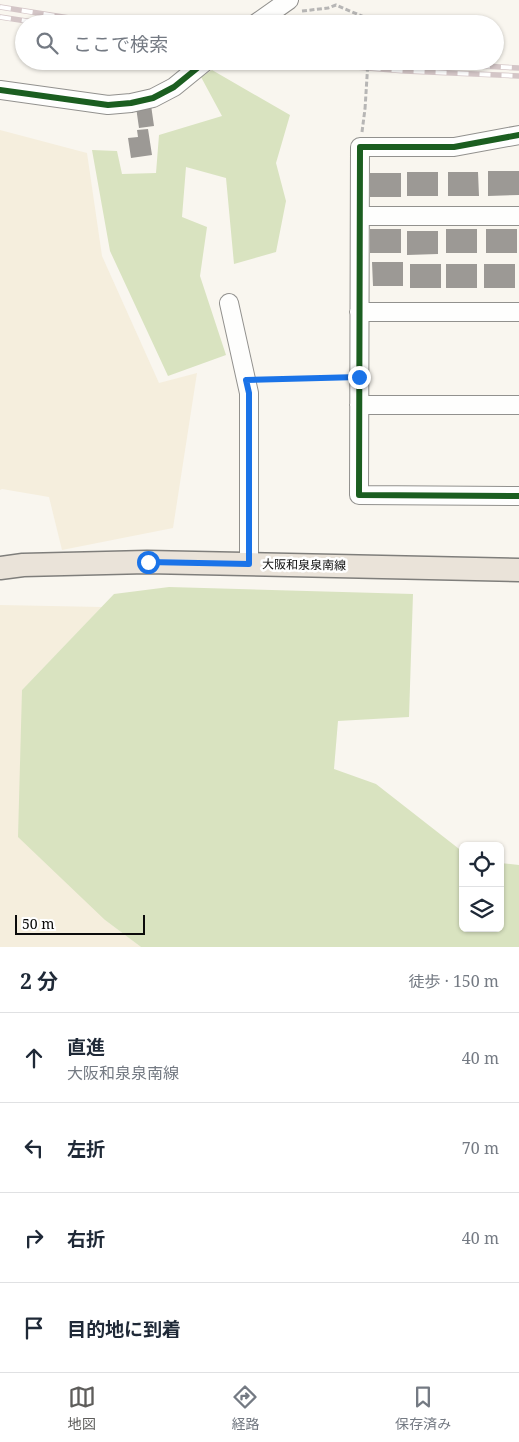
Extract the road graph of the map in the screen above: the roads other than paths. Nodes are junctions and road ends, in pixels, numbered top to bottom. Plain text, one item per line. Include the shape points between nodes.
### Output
1 (278, 3) edge
2 (265, 15) edge
3 (195, 70) edge
4 (0, 90) edge
5 (519, 135) edge
6 (360, 216) junction
7 (519, 216) edge
8 (229, 304) dead end
9 (359, 312) junction
10 (519, 312) edge
11 (359, 404) junction
12 (519, 405) edge
13 (519, 496) edge
14 (249, 564) junction
15 (0, 568) edge
16 (519, 570) edge

1 - 2 street
3 - 4 street via 174,87 153,98 131,103 108,105
5 - 6 street via 454,147 360,147
6 - 7 street
6 - 9 street
8 - 14 street via 249,393
9 - 10 street
9 - 11 street
11 - 12 street
11 - 13 street via 358,495
14 - 15 main road, 大阪和泉泉南線 via 148,562
14 - 16 main road, 大阪和泉泉南線

